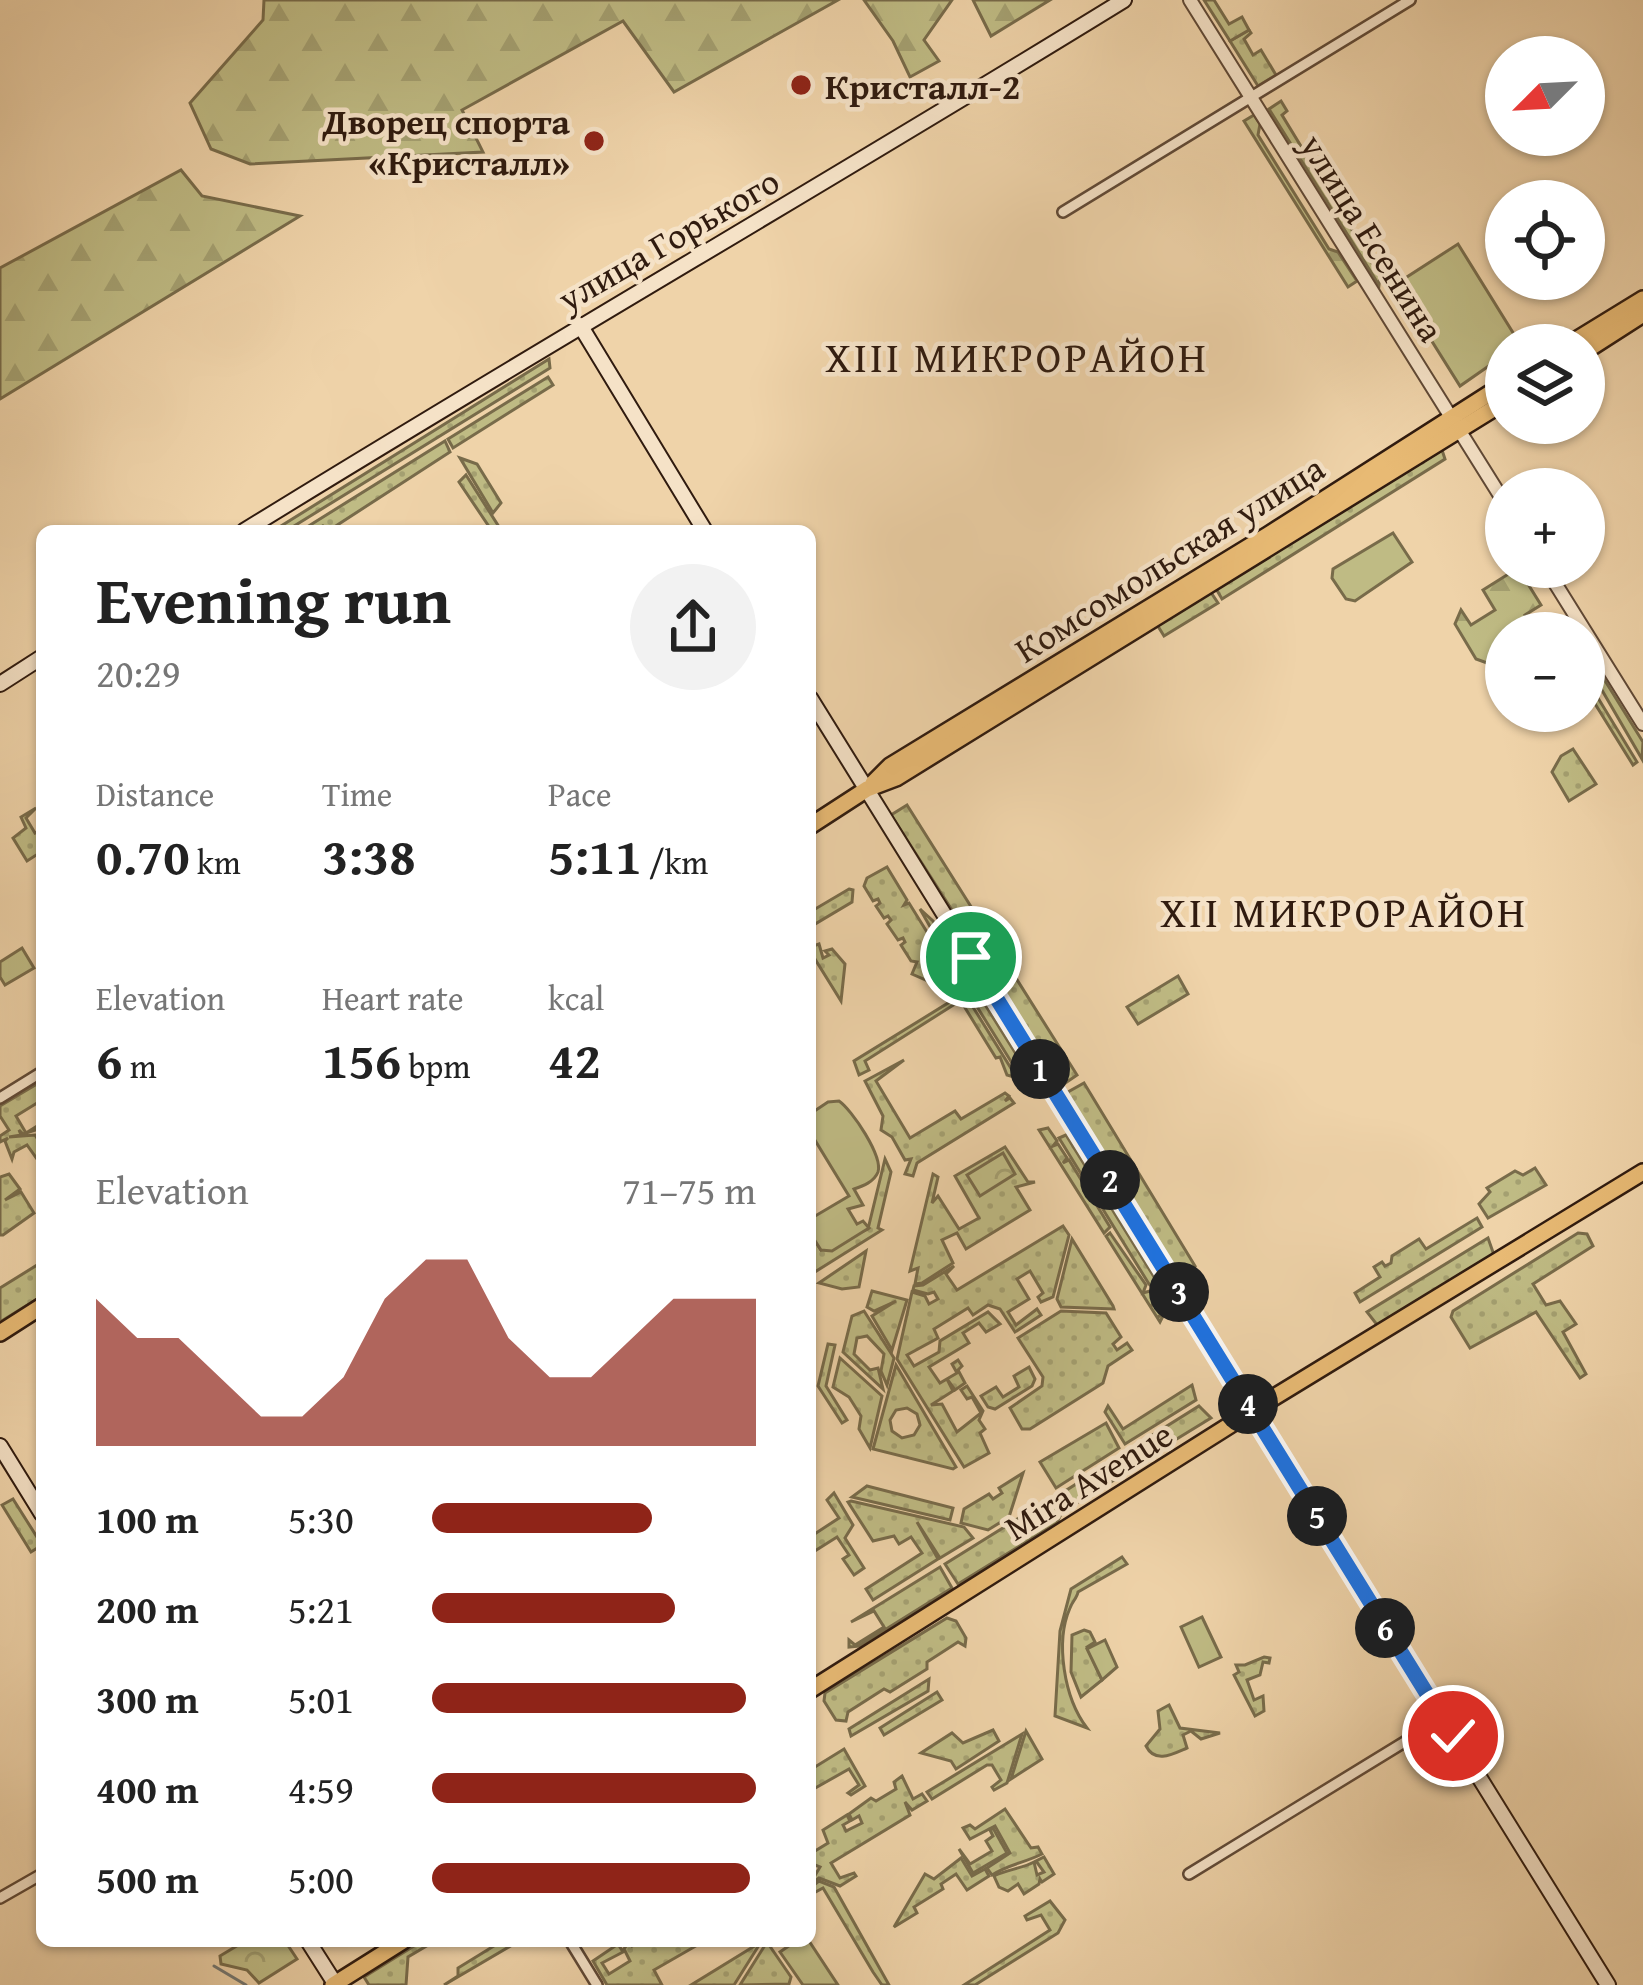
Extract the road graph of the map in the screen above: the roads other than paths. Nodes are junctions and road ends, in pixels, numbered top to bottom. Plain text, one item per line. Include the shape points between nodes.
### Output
1 (1124, 0) edge
2 (1190, 0) edge
3 (1410, 0) edge
4 (1251, 97) junction
5 (1063, 212) dead end
6 (1643, 299) edge
7 (1643, 314) edge
8 (1602, 324) edge
9 (580, 325) junction
10 (1605, 338) edge
11 (1485, 399) edge
12 (1485, 410) edge
13 (1455, 424) junction
14 (1485, 472) edge
15 (254, 525) edge
16 (701, 525) edge
17 (1558, 588) edge
18 (36, 661) edge
19 (0, 684) edge
20 (816, 708) edge
21 (1643, 724) edge
22 (867, 789) junction
23 (816, 822) edge
24 (36, 1076) edge
25 (0, 1098) edge
26 (1643, 1172) edge
27 (36, 1310) edge
28 (0, 1333) edge
29 (1252, 1412) junction
30 (0, 1446) edge
31 (36, 1504) edge
32 (816, 1686) edge
33 (1442, 1719) junction
34 (1189, 1874) dead end
35 (36, 1877) edge
36 (0, 1898) edge
37 (312, 1947) edge
38 (394, 1947) edge
39 (574, 1947) edge
40 (334, 1985) edge
41 (597, 1985) edge
42 (1608, 1985) edge

1 - 9 main road, улица Горького
2 - 4 street, улица Есенина
3 - 4 street
4 - 5 street
4 - 13 street, улица Есенина
6 - 8 main road
7 - 10 main road
9 - 15 main road, улица Горького
9 - 16 main road
11 - 13 main road, Комсомольская улица
12 - 13 main road, Комсомольская улица
13 - 14 street, улица Есенина
13 - 22 main road, Комсомольская улица via 890,766
17 - 21 street
18 - 19 main road
20 - 22 main road
22 - 23 main road, Комсомольская улица
22 - 29 main road
24 - 25 street
26 - 29 main road, Mira Avenue
27 - 28 main road
29 - 32 main road, Mira Avenue
29 - 33 main road
30 - 31 main road
33 - 34 street
33 - 42 main road
35 - 36 street
37 - 40 main road
38 - 40 main road
39 - 41 street

